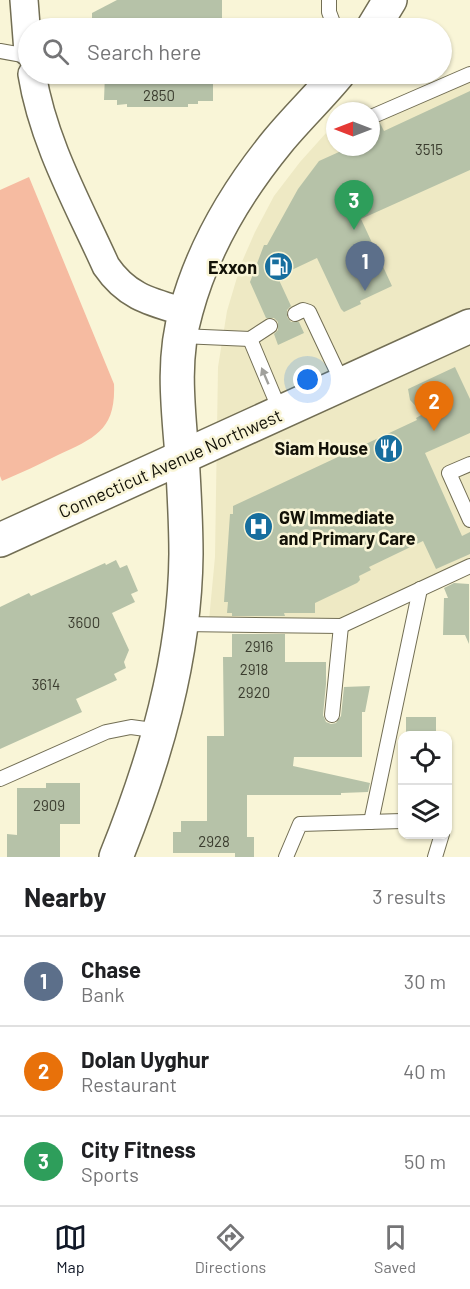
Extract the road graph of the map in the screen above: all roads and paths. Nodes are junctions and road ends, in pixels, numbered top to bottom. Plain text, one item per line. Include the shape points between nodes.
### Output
1 (24, 0) edge
2 (330, 0) edge
3 (390, 0) edge
4 (25, 18) edge
5 (331, 18) edge
6 (379, 18) edge
7 (0, 51) edge
8 (18, 54) edge
9 (470, 74) edge
10 (452, 82) edge
11 (34, 84) edge
12 (328, 84) edge
13 (447, 84) edge
14 (380, 113) edge
15 (295, 314) dead end
16 (183, 324) junction
17 (270, 326) dead end
18 (470, 326) edge
19 (250, 339) junction
20 (343, 384) junction
21 (281, 413) junction
22 (182, 458) junction
23 (470, 464) edge
24 (470, 520) edge
25 (0, 540) edge
26 (470, 566) edge
27 (420, 590) junction
28 (181, 624) junction
29 (341, 626) junction
30 (332, 715) dead end
31 (160, 731) junction
32 (0, 779) edge
33 (398, 821) edge
34 (371, 822) junction
35 (440, 839) edge
36 (116, 857) edge
37 (286, 857) edge
38 (435, 857) edge

1 - 4 street
2 - 5 lane
3 - 6 main road
7 - 8 lane
9 - 10 lane
11 - 16 street via 55,155 106,266 135,295
12 - 16 main road via 278,140 234,201 214,237
13 - 14 lane
15 - 20 lane via 309,312
16 - 19 lane
16 - 22 main road via 177,375
17 - 19 lane
18 - 20 main road, Connecticut Avenue Northwest
21 -> 19 lane
20 - 21 main road, Connecticut Avenue Northwest
21 - 22 main road, Connecticut Avenue Northwest
22 - 25 main road, Connecticut Avenue Northwest
22 - 28 main road via 186,553
23 - 24 lane via 449,473
26 - 27 lane
27 - 29 lane
27 - 34 lane
28 - 29 lane
28 - 31 main road
29 - 30 lane
31 - 32 lane via 130,727 106,732
31 - 36 main road
33 - 34 lane
34 - 37 lane via 300,824
35 - 38 lane

